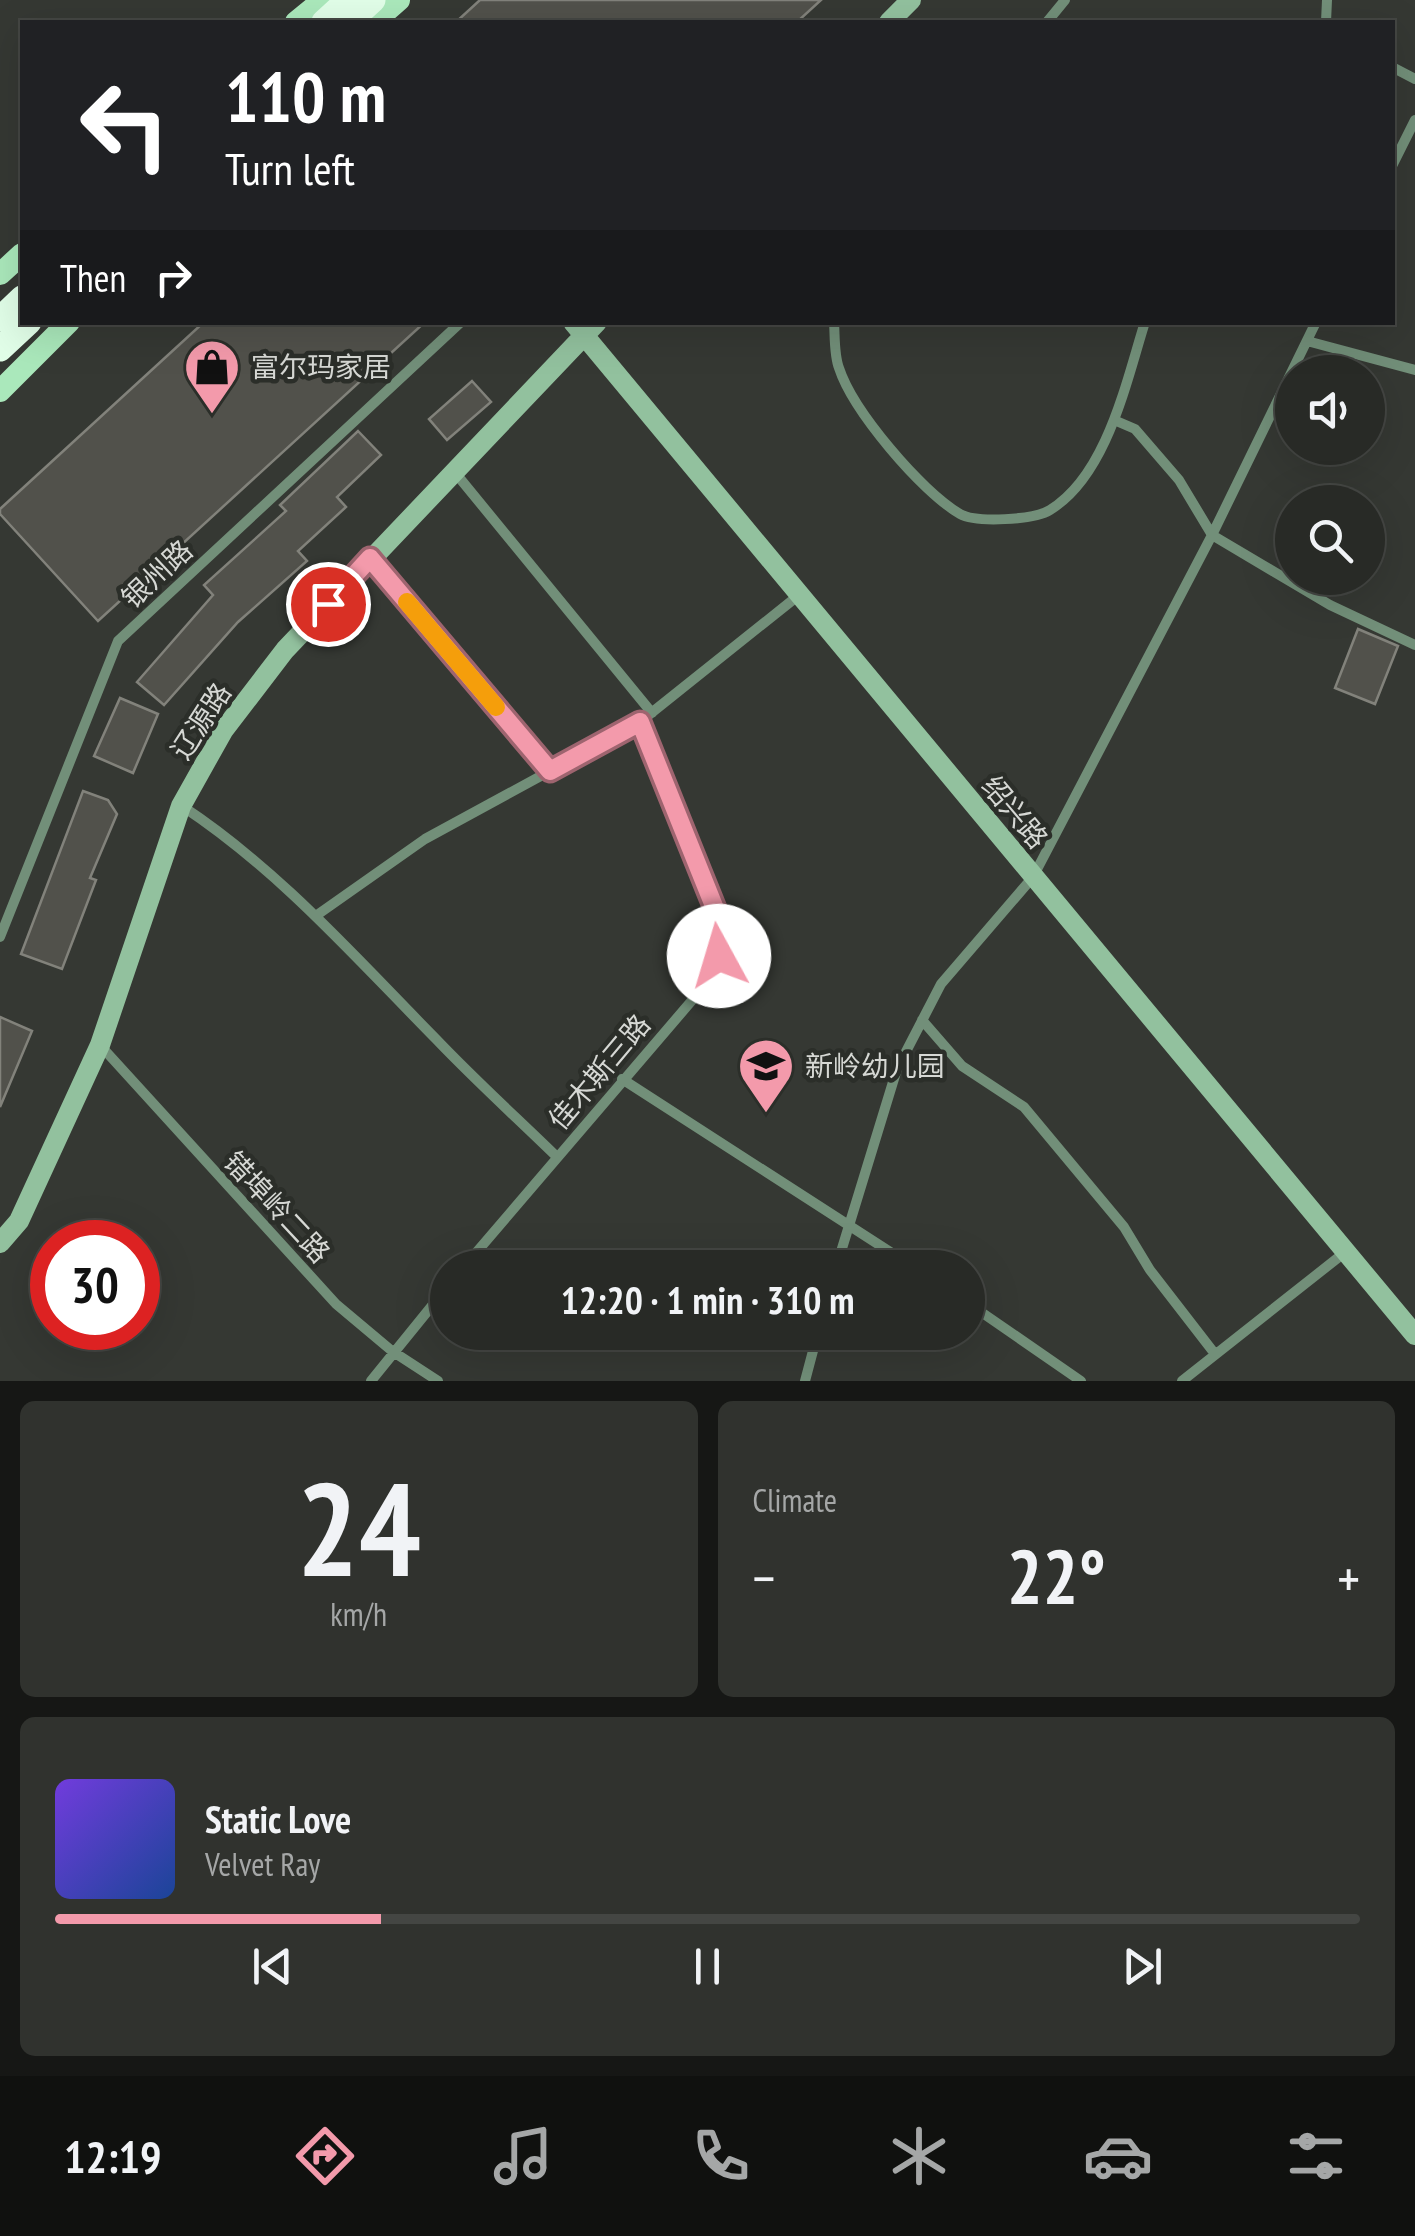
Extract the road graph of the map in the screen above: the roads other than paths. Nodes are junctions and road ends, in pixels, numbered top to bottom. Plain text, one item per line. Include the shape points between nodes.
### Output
1 (348, 0) edge
2 (373, 0) edge
3 (398, 0) edge
4 (911, 0) edge
5 (1065, 0) edge
6 (314, 13) edge
7 (351, 20) edge
8 (376, 20) edge
9 (891, 20) edge
10 (1049, 20) edge
11 (1415, 120) edge
12 (1395, 160) edge
13 (20, 256) edge
14 (0, 274) edge
15 (17, 315) edge
16 (66, 325) edge
17 (458, 325) edge
18 (834, 325) edge
19 (1144, 325) edge
20 (1314, 325) edge
21 (585, 327) edge
22 (1307, 340) junction
23 (0, 352) edge
24 (1415, 370) edge
25 (0, 392) edge
26 (1114, 420) junction
27 (453, 470) junction
28 (1212, 535) junction
29 (370, 558) junction
30 (800, 596) junction
31 (1415, 645) edge
32 (652, 713) junction
33 (640, 722) junction
34 (550, 771) junction
35 (181, 806) junction
36 (1033, 877) junction
37 (317, 916) junction
38 (0, 937) edge
39 (922, 1020) junction
40 (100, 1045) junction
41 (622, 1079) junction
42 (557, 1157) junction
43 (848, 1222) junction
44 (0, 1243) edge
45 (478, 1250) edge
46 (841, 1250) edge
47 (889, 1250) edge
48 (1344, 1253) junction
49 (430, 1307) edge
50 (1392, 1308) junction
51 (1415, 1310) edge
52 (985, 1315) edge
53 (1415, 1335) edge
54 (813, 1350) edge
55 (392, 1352) junction
56 (1215, 1354) junction
57 (371, 1381) edge
58 (438, 1381) edge
59 (805, 1381) edge
60 (1081, 1381) edge
61 (1182, 1381) edge

1 - 6 highway
2 - 7 highway
3 - 8 main road
4 - 9 street
5 - 10 street
11 - 12 street
13 - 14 main road
15 - 23 highway
16 - 25 main road
17 - 38 street, 银州路 via 118,641
18 - 26 street via 838,366 859,411 934,494 964,516 1022,519 1049,511 1083,480
19 - 26 street
20 - 22 street
21 - 27 street, 辽源路
21 - 30 street, 绍兴路
22 - 24 street
22 - 28 street
26 - 28 street via 1135,429 1179,480
27 - 29 street, 辽源路
27 - 32 street
28 - 31 street via 1330,605
28 - 36 street
29 - 34 street
29 - 35 street, 辽源路 via 285,650 223,731
30 - 32 street
30 - 36 street, 绍兴路
32 - 33 street
33 - 34 street
33 - 41 street, 佳木斯三路 via 716,911 719,956 706,984
34 - 37 street via 425,839
35 - 37 street
35 - 40 street, 辽源路
36 - 39 street via 941,984
36 - 48 street, 绍兴路
37 - 42 street
39 - 43 street via 897,1069
39 - 56 street via 962,1066 1024,1107 1124,1227
40 - 44 street, 辽源路 via 19,1220
40 - 55 street, 错埠岭二路 via 336,1304
41 - 42 street, 佳木斯三路
41 - 43 street
42 - 45 street, 佳木斯三路
43 - 46 street
43 - 47 street
48 - 50 street, 绍兴路
48 - 56 street
49 - 55 street
50 - 51 street
50 - 53 street, 绍兴路
52 - 60 street
54 - 59 street
55 - 57 street
55 - 58 street, 错埠岭二路
56 - 61 street

